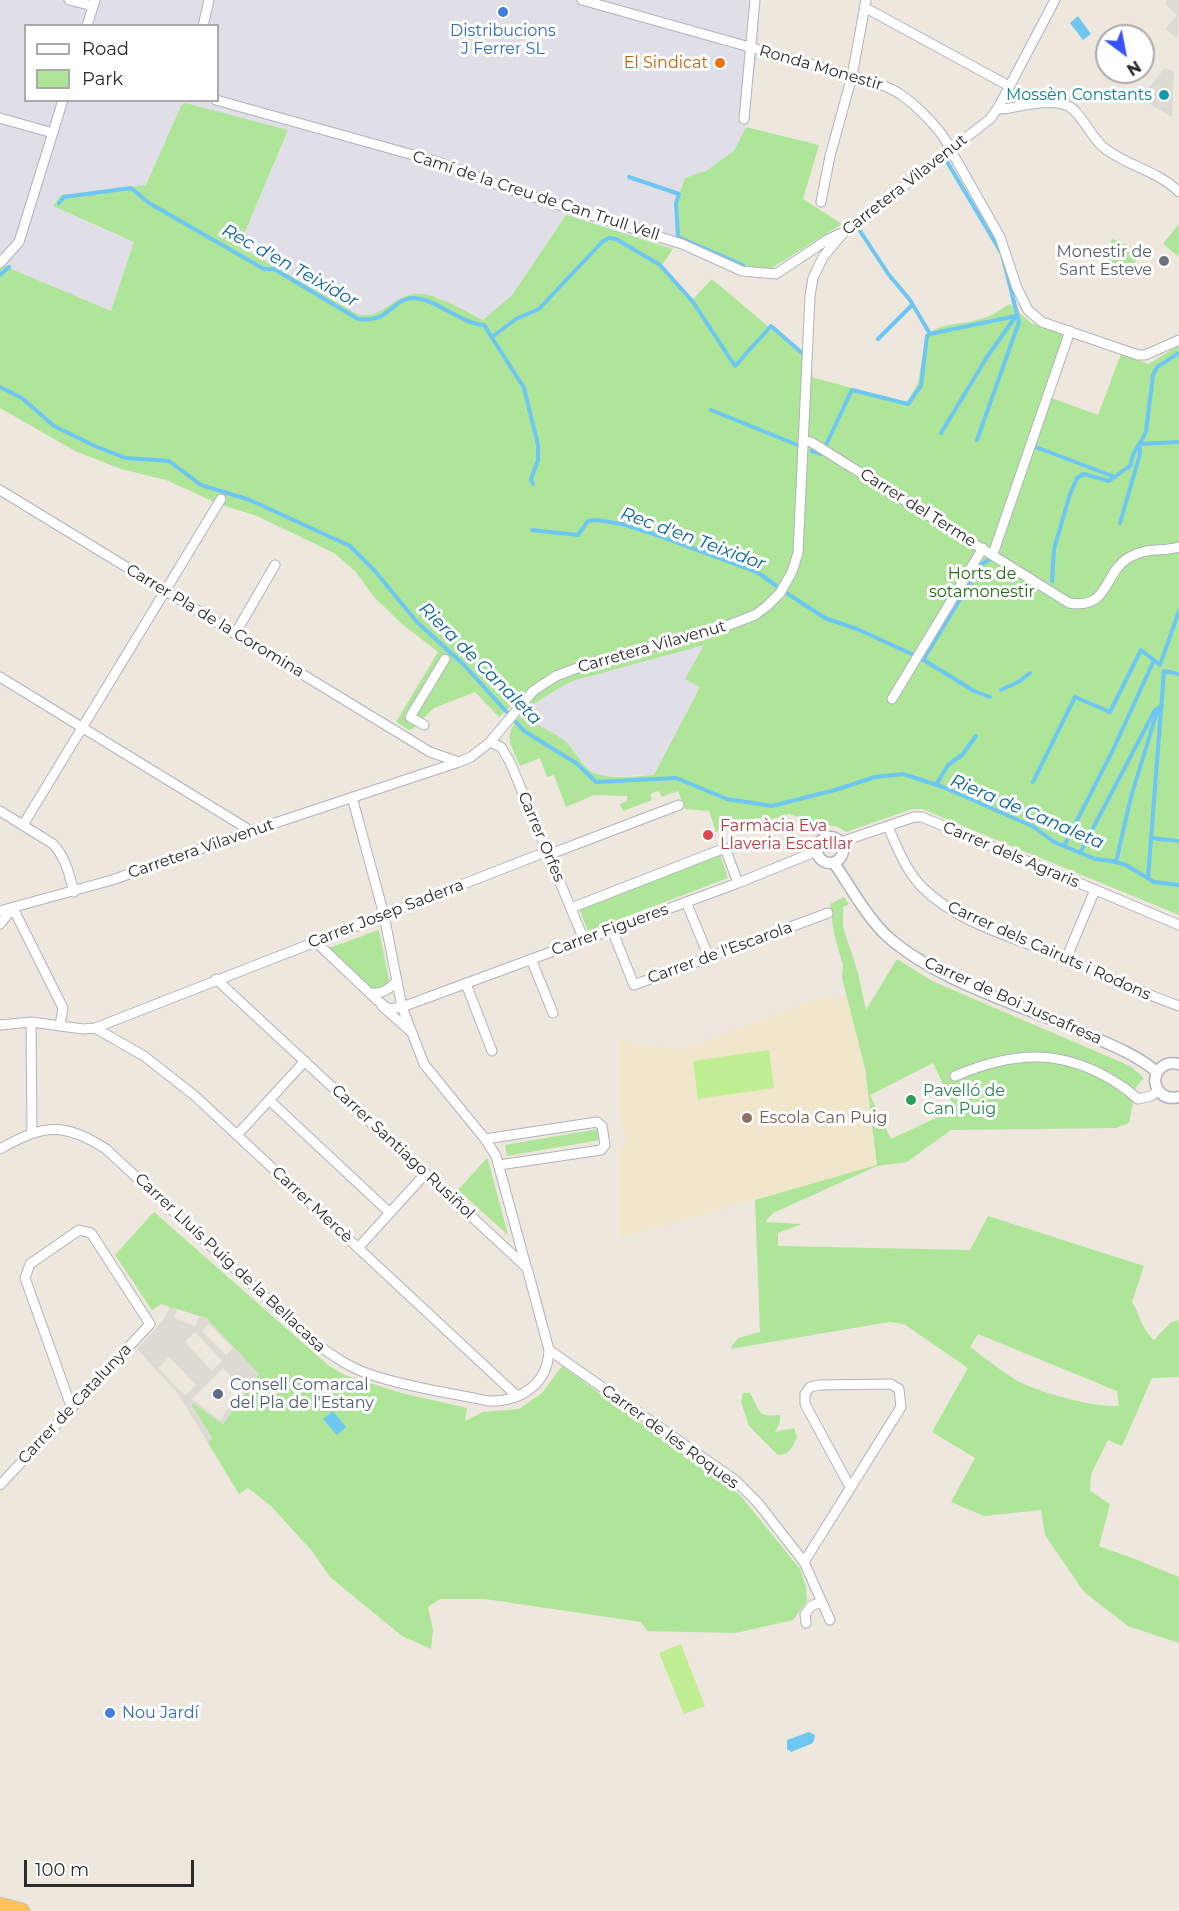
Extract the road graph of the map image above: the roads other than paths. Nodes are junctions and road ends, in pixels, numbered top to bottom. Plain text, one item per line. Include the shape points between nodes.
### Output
1 (69, 0) edge
2 (209, 0) edge
3 (582, 0) edge
4 (755, 0) edge
5 (1055, 0) edge
6 (94, 3) edge
7 (865, 4) edge
8 (88, 24) edge
9 (203, 24) edge
10 (751, 47) junction
11 (852, 76) junction
12 (1009, 86) junction
13 (219, 101) edge
14 (62, 102) edge
15 (998, 108) junction
16 (0, 118) edge
17 (744, 119) dead end
18 (53, 133) junction
19 (950, 149) junction
20 (1179, 192) edge
21 (821, 202) dead end
22 (844, 232) junction
23 (0, 262) edge
24 (1070, 331) junction
25 (1179, 340) edge
26 (803, 440) junction
27 (0, 490) edge
28 (220, 499) dead end
29 (1179, 547) edge
30 (983, 548) junction
31 (993, 554) junction
32 (275, 565) dead end
33 (165, 591) junction
34 (235, 634) junction
35 (445, 659) dead end
36 (0, 677) edge
37 (892, 699) dead end
38 (424, 725) dead end
39 (82, 727) junction
40 (490, 742) junction
41 (430, 752) junction
42 (459, 762) junction
43 (427, 773) junction
44 (352, 797) junction
45 (679, 805) dead end
46 (0, 811) edge
47 (23, 825) junction
48 (888, 827) junction
49 (251, 831) junction
50 (841, 842) junction
51 (548, 851) junction
52 (817, 851) junction
53 (834, 862) junction
54 (738, 883) junction
55 (1095, 890) junction
56 (74, 892) junction
57 (686, 902) junction
58 (13, 908) junction
59 (571, 908) junction
60 (0, 911) edge
61 (828, 913) dead end
62 (384, 915) junction
63 (0, 924) edge
64 (1179, 925) edge
65 (612, 930) junction
66 (584, 940) junction
67 (316, 942) junction
68 (709, 957) junction
69 (531, 959) junction
70 (1066, 959) junction
71 (216, 979) junction
72 (396, 982) junction
73 (466, 984) junction
74 (373, 997) junction
75 (1179, 1006) edge
76 (402, 1007) junction
77 (553, 1013) dead end
78 (31, 1022) junction
79 (0, 1025) edge
80 (60, 1025) junction
81 (95, 1028) junction
82 (412, 1033) junction
83 (492, 1051) dead end
84 (305, 1061) junction
85 (1179, 1064) edge
86 (1157, 1072) junction
87 (955, 1076) dead end
88 (1158, 1091) junction
89 (1179, 1097) edge
90 (269, 1100) junction
91 (32, 1134) junction
92 (237, 1135) junction
93 (485, 1139) junction
94 (0, 1149) edge
95 (499, 1166) junction
96 (426, 1173) junction
97 (390, 1213) junction
98 (358, 1248) junction
99 (527, 1268) junction
100 (549, 1350) junction
101 (517, 1396) junction
102 (72, 1409) junction
103 (0, 1485) edge
104 (850, 1487) junction
105 (804, 1562) junction
106 (822, 1602) junction
107 (830, 1620) dead end
108 (806, 1623) dead end
109 (0, 1905) edge
110 (22, 1911) edge

1 - 6 street
2 - 9 street
3 - 10 street, Ronda Monestir
4 - 10 street
5 - 12 street, Carretera Vilavenut
6 - 8 street
7 - 11 street
7 - 12 street
10 - 11 street, Ronda Monestir
10 - 17 street
11 - 19 street, Ronda Monestir via 901,94 923,114
11 - 21 street
12 - 15 street, Carretera Vilavenut
13 - 22 street, Camí de la Creu de Can Trull Vell via 435,161 682,244 742,271 776,274
14 - 18 street
15 - 19 street, Carretera Vilavenut via 990,119
15 - 20 street via 1044,103 1071,106 1108,152 1164,180
16 - 18 street
18 - 23 street via 19,242
19 - 22 street, Carretera Vilavenut
19 - 24 street, Ronda Monestir via 1000,237 1028,310 1042,322
22 - 26 street, Carretera Vilavenut via 823,257 811,287
24 - 25 street, Ronda Monestir via 1138,355
24 - 31 street
26 - 30 street, Carrer del Terme
26 - 40 street, Carretera Vilavenut via 798,553 792,572 773,601 739,622 565,672 539,686
27 - 33 street, Carrer Pla de la Coromina
28 - 33 street
29 - 31 street, Carrer del Terme via 1139,552 1126,559 1102,593 1092,603 1080,605 1059,598
30 - 31 street, Carrer del Terme
30 - 37 street
32 - 34 street
33 - 34 street, Carrer Pla de la Coromina
33 - 39 street
34 - 41 street, Carrer Pla de la Coromina
35 - 38 street via 410,717
36 - 39 street
39 - 47 street
39 - 49 street
40 - 42 street, Carretera Vilavenut
40 - 51 street, Carrer Orfes via 501,747 510,762
41 - 42 street, Carrer Pla de la Coromina
41 - 43 street via 432,764
42 - 43 street, Carretera Vilavenut
43 - 44 street, Carretera Vilavenut
44 - 49 street, Carretera Vilavenut
44 - 62 street
45 - 51 street, Carrer Josep Saderra via 552,853
46 - 47 street
47 - 56 street via 59,850
48 - 50 street, Carrer dels Agraris
48 - 55 street, Carrer dels Agraris via 922,817
48 - 70 street, Carrer dels Cairuts i Rodons via 919,884 951,912
49 - 56 street, Carretera Vilavenut
50 - 52 street via 825,837
50 - 53 street via 843,854
51 - 59 street, Carrer Orfes
51 - 62 street, Carrer Josep Saderra
52 - 53 street via 823,861
52 - 54 street, Carrer Figueres
53 - 86 street, Carrer de Boi Juscafresa via 886,935 918,960 1123,1050
54 - 57 street, Carrer Figueres
54 - 59 street via 725,848
55 - 64 street, Carrer dels Agraris
55 - 70 street
56 - 58 street, Carretera Vilavenut
57 - 65 street, Carrer Figueres
57 - 68 street
58 - 60 street, Carretera Vilavenut
58 - 63 street
58 - 80 street via 63,1008
59 - 66 street, Carrer Orfes
61 - 68 street, Carrer de l'Escarola
62 - 67 street, Carrer Josep Saderra
62 - 72 street
65 - 66 street, Carrer Figueres
65 - 68 street, Carrer de l'Escarola via 634,985
66 - 69 street, Carrer Figueres
67 - 71 street, Carrer Josep Saderra
67 - 74 street
69 - 73 street, Carrer Figueres
69 - 77 street
70 - 75 street, Carrer dels Cairuts i Rodons
71 - 81 street, Carrer Josep Saderra
71 - 84 street, Carrer Santiago Rusiñol
72 - 74 street
72 - 76 street
73 - 76 street, Carrer Figueres
73 - 83 street
74 - 76 street via 389,1008
74 - 82 street
76 - 82 street
78 - 79 street
78 - 80 street
78 - 91 street
80 - 81 street
81 - 92 street, Carrer Mercè via 167,1072
82 - 93 street via 424,1064
84 - 90 street
84 - 96 street, Carrer Santiago Rusiñol
85 - 86 street via 1167,1064
86 - 88 street
87 - 88 street via 1006,1059 1047,1056 1086,1067 1138,1099
88 - 89 street via 1165,1097
90 - 92 street
90 - 97 street
91 - 94 street, Carrer Lluís Puig de la Bellacasa
91 - 101 street, Carrer Lluís Puig de la Bellacasa via 65,1129 106,1149 312,1340 342,1362 376,1377 488,1401
92 - 98 street, Carrer Mercè
93 - 95 street
93 - 95 street via 597,1122 602,1126 605,1145 601,1150
95 - 99 street
96 - 97 street
96 - 99 street, Carrer Santiago Rusiñol
97 - 98 street
98 - 101 street, Carrer Mercè
99 - 100 street
100 - 101 street, Carrer Lluís Puig de la Bellacasa via 546,1372
100 - 105 street, Carrer de les Roques via 735,1480
102 - 102 street, Carrer de Catalunya via 25,1278 30,1264 79,1230 91,1233 150,1323
102 - 103 street, Carrer de Catalunya
104 - 104 street via 901,1407 899,1389 891,1384 819,1385 810,1387 805,1395 805,1404
104 - 105 street
105 - 106 street, Carrer de les Roques
106 - 107 street, Carrer de les Roques
106 - 108 street via 805,1614
109 - 110 highway

